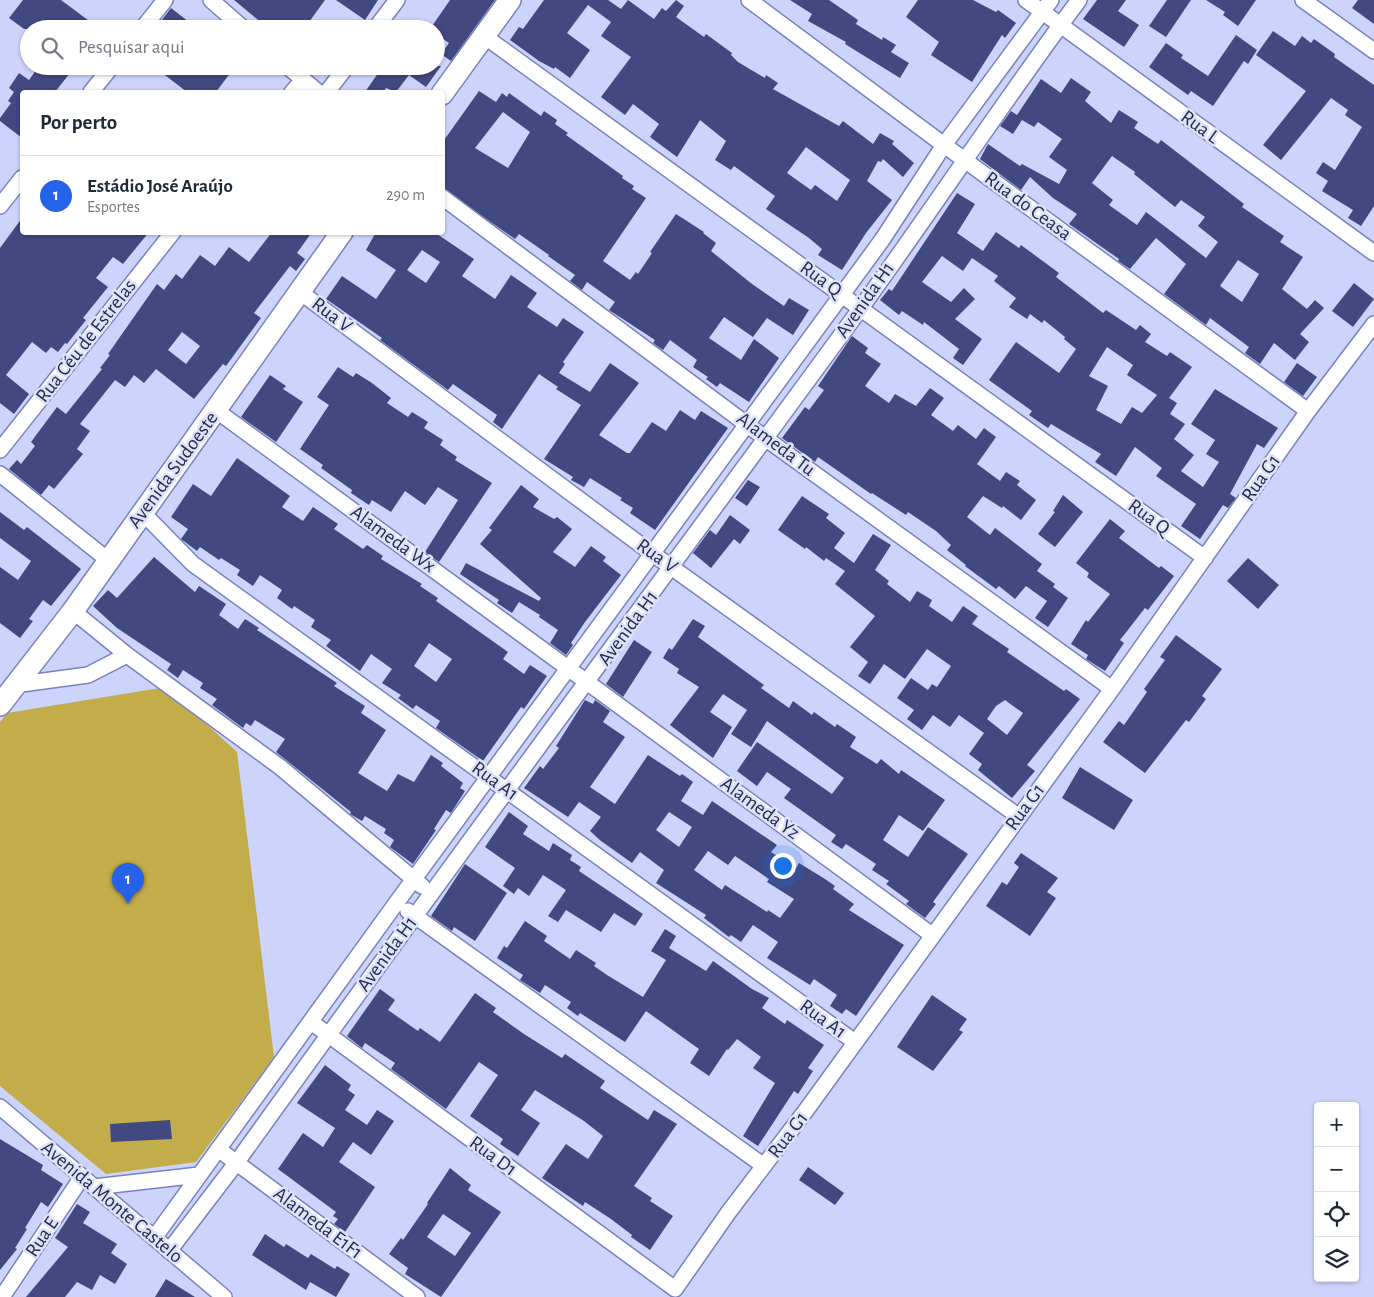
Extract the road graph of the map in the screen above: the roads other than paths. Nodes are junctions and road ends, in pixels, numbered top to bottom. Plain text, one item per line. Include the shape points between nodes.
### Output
1 (166, 0) edge
2 (211, 0) edge
3 (397, 0) edge
4 (510, 0) edge
5 (749, 0) edge
6 (1026, 0) edge
7 (1079, 0) edge
8 (1303, 0) edge
9 (1047, 6) edge
10 (149, 20) edge
11 (234, 20) edge
12 (382, 20) edge
13 (1060, 25) junction
14 (484, 36) junction
15 (1374, 51) edge
16 (105, 75) edge
17 (297, 75) edge
18 (340, 75) edge
19 (303, 80) junction
20 (93, 90) edge
21 (294, 90) edge
22 (316, 90) edge
23 (329, 90) edge
24 (445, 90) edge
25 (944, 146) junction
26 (964, 159) junction
27 (20, 181) edge
28 (445, 199) edge
29 (0, 206) edge
30 (171, 235) edge
31 (340, 235) edge
32 (1374, 254) edge
33 (300, 292) junction
34 (841, 294) junction
35 (861, 307) junction
36 (1374, 324) edge
37 (217, 411) junction
38 (1308, 411) junction
39 (748, 423) junction
40 (765, 438) junction
41 (0, 450) edge
42 (0, 474) edge
43 (142, 512) junction
44 (653, 554) junction
45 (1205, 558) junction
46 (108, 560) junction
47 (672, 567) junction
48 (73, 611) junction
49 (128, 655) junction
50 (569, 667) junction
51 (589, 681) junction
52 (14, 685) junction
53 (1112, 688) junction
54 (0, 705) edge
55 (490, 777) junction
56 (508, 790) junction
57 (1018, 816) junction
58 (414, 881) junction
59 (432, 892) junction
60 (397, 902) junction
61 (415, 916) junction
62 (932, 935) junction
63 (311, 1022) junction
64 (328, 1035) junction
65 (855, 1042) junction
66 (0, 1107) edge
67 (218, 1149) junction
68 (237, 1162) junction
69 (764, 1166) junction
70 (199, 1175) junction
71 (82, 1177) junction
72 (94, 1187) junction
73 (154, 1238) junction
74 (169, 1251) junction
75 (675, 1289) joint
76 (2, 1297) edge
77 (224, 1297) edge
78 (417, 1297) edge

1 - 10 street
2 - 11 street
3 - 12 street
4 - 14 street
5 - 25 street, Rua do Ceasa
6 - 9 street, Rua L
7 - 13 street, Avenida H1
8 - 15 street
9 - 13 street, Rua L
9 - 25 street, Avenida H1
13 - 26 street, Avenida H1
13 - 32 street, Rua L
14 - 24 street
14 - 34 street, Rua Q
16 - 20 street
17 - 19 street
18 - 23 street
19 - 21 street
19 - 22 street
25 - 26 street, Rua do Ceasa
25 - 34 street, Avenida H1 via 882,240
26 - 35 street, Avenida H1
26 - 38 street, Rua do Ceasa
27 - 29 street
28 - 39 street, Alameda Tu
30 - 41 street, Rua Céu de Estrelas
31 - 33 street, Avenida Sudoeste
33 - 37 street, Avenida Sudoeste
33 - 44 street, Rua V
34 - 35 street, Rua Q
34 - 39 street, Avenida H1
35 - 40 street, Avenida H1
35 - 45 street, Rua Q
36 - 38 street, Rua G1
37 - 43 street, Avenida Sudoeste
37 - 50 street, Alameda Wx
38 - 45 street, Rua G1
39 - 40 street, Alameda Tu
39 - 44 street, Avenida H1
40 - 47 street, Avenida H1
40 - 53 street, Alameda Tu
42 - 46 street
43 - 46 street, Avenida Sudoeste
43 - 55 street, Rua A1 via 193,564
44 - 47 street, Rua V
44 - 50 street, Avenida H1
45 - 53 street, Rua G1
46 - 48 street, Avenida Sudoeste
47 - 51 street, Avenida H1
47 - 57 street, Rua V
48 - 49 street
48 - 52 street, Avenida Sudoeste
49 - 52 street via 88,675
49 - 58 street via 280,767
50 - 51 street, Alameda Wx
50 - 55 street, Avenida H1
51 - 56 street, Avenida H1
51 - 62 street, Alameda Yz
52 - 54 street, Avenida Sudoeste
53 - 57 street, Rua G1
55 - 56 street, Rua A1
55 - 58 street, Avenida H1
56 - 59 street, Avenida H1
56 - 65 street, Rua A1
57 - 62 street, Rua G1
58 - 59 street
58 - 60 street, Avenida H1
59 - 61 street, Avenida H1
60 - 61 street
60 - 63 street, Avenida H1
61 - 64 street, Avenida H1
61 - 69 street
62 - 65 street, Rua G1
63 - 64 street, Rua D1
63 - 67 street, Avenida H1
64 - 68 street, Avenida H1
64 - 75 street, Rua D1
65 - 69 street, Rua G1
66 - 71 street, Avenida Monte Castelo
67 - 68 street, Alameda E1F1
67 - 70 street, Avenida H1
68 - 74 street, Avenida H1
68 - 78 street, Alameda E1F1
69 - 75 street, Rua G1
70 - 72 street
70 - 73 street, Avenida H1
71 - 72 street, Avenida Monte Castelo
71 - 76 street, Rua E
72 - 73 street, Avenida Monte Castelo
73 - 74 street, Avenida Monte Castelo
74 - 77 street, Avenida Monte Castelo

